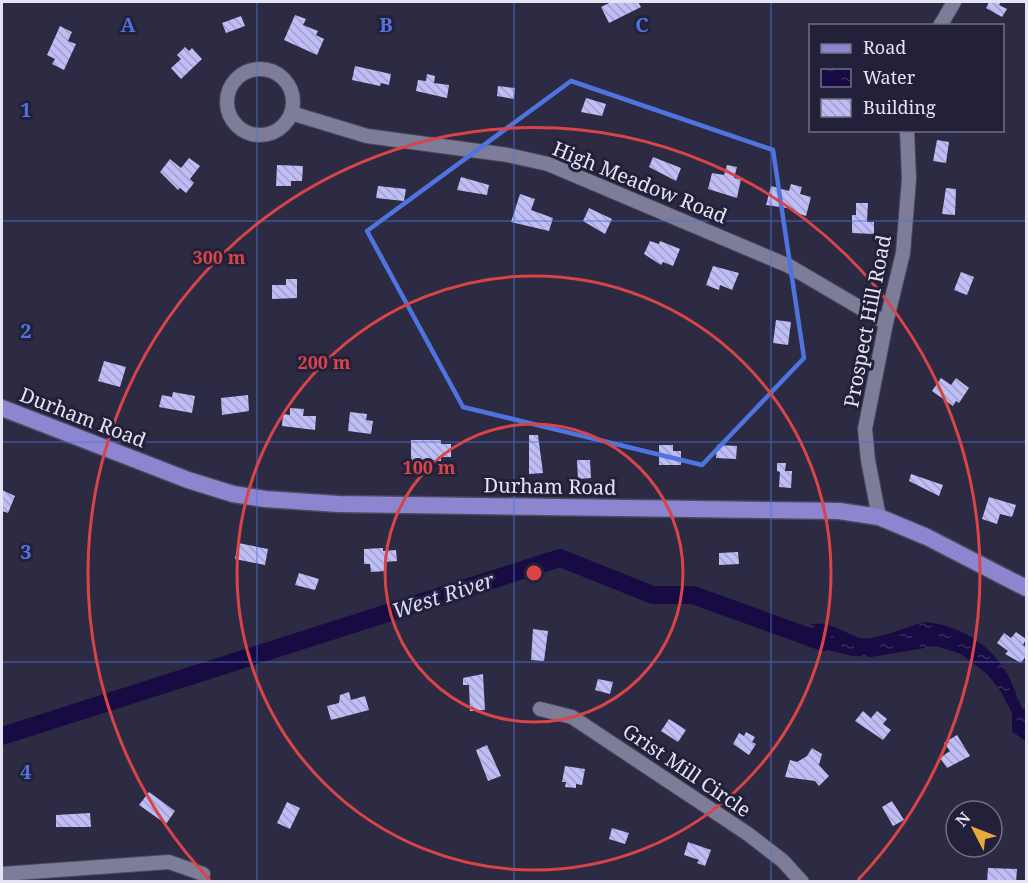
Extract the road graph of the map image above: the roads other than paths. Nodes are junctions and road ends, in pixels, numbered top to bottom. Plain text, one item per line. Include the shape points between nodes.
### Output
1 (954, 2) edge
2 (941, 24) edge
3 (291, 113) junction
4 (907, 132) edge
5 (886, 323) junction
6 (2, 408) edge
7 (879, 517) junction
8 (1026, 588) edge
9 (540, 709) dead end
10 (2, 874) edge
11 (203, 874) dead end
12 (802, 882) edge

1 - 2 street
3 - 3 street via 279,129 253,134 232,119 228,93 244,73 258,69 273,71 285,79 292,92
3 - 5 street, High Meadow Road via 367,136 548,164 789,266
4 - 5 street, Prospect Hill Road via 909,179 903,253
5 - 7 street, Prospect Hill Road via 866,429
6 - 7 main road, Durham Road via 188,480 265,499 338,504 839,511
7 - 8 main road, Durham Road
9 - 12 street, Grist Mill Circle via 572,717 748,834 783,861
10 - 11 street via 169,862

